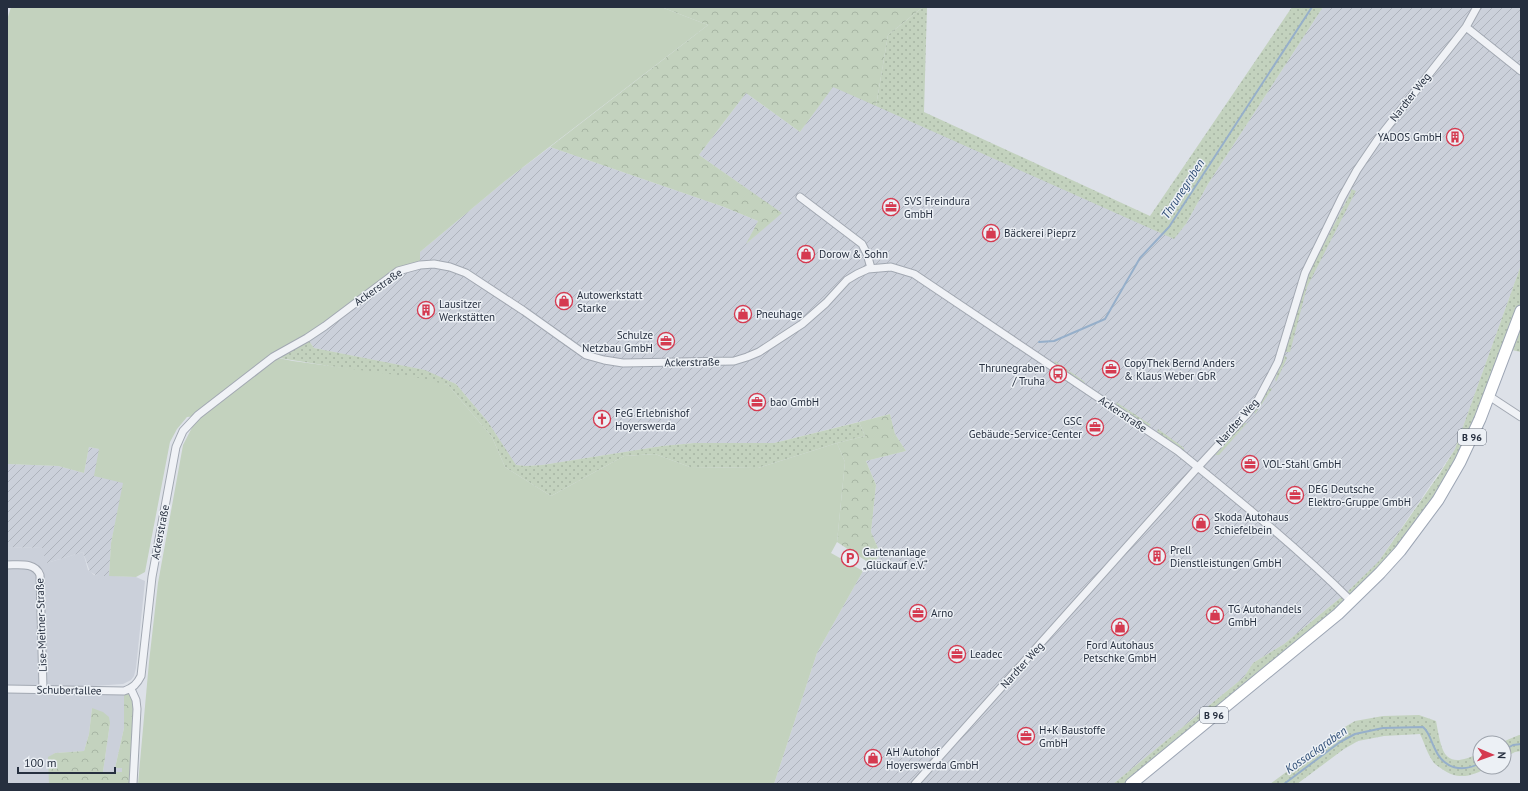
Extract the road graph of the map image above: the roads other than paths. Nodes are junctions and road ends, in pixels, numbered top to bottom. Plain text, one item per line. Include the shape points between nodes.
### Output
1 (1477, 7) edge
2 (1466, 27) junction
3 (1521, 71) edge
4 (800, 197) dead end
5 (871, 268) junction
6 (1521, 311) edge
7 (1489, 396) junction
8 (1521, 417) edge
9 (1198, 466) junction
10 (7, 565) edge
11 (1351, 601) junction
12 (7, 689) edge
13 (43, 689) junction
14 (131, 689) junction
15 (132, 784) edge
16 (915, 784) edge
17 (1131, 784) edge

1 - 2 street, Nardter Weg
2 - 3 street
2 - 9 street, Nardter Weg via 1396,115 1357,170 1305,273 1281,354 1268,383 1248,413
4 - 5 street via 862,244
5 - 9 street, Ackerstraße via 891,266 914,274
5 - 14 street, Ackerstraße via 847,280 802,324 747,357 734,361 623,363 586,355 524,311 466,274 450,267 420,265 398,271 325,326 272,357 198,415 183,431 176,447 152,577 141,676
6 - 7 main road, B 96
7 - 8 street
7 - 11 main road, B 96 via 1460,462 1438,500 1390,562
9 - 11 street, Ackerstraße via 1279,534
9 - 16 street, Nardter Weg
10 - 13 street, Lise-Meitner-Straße via 30,566 36,568 40,575
11 - 17 main road, B 96
12 - 13 street, Schubertallee
13 - 14 street, Schubertallee
14 - 15 street via 138,709

